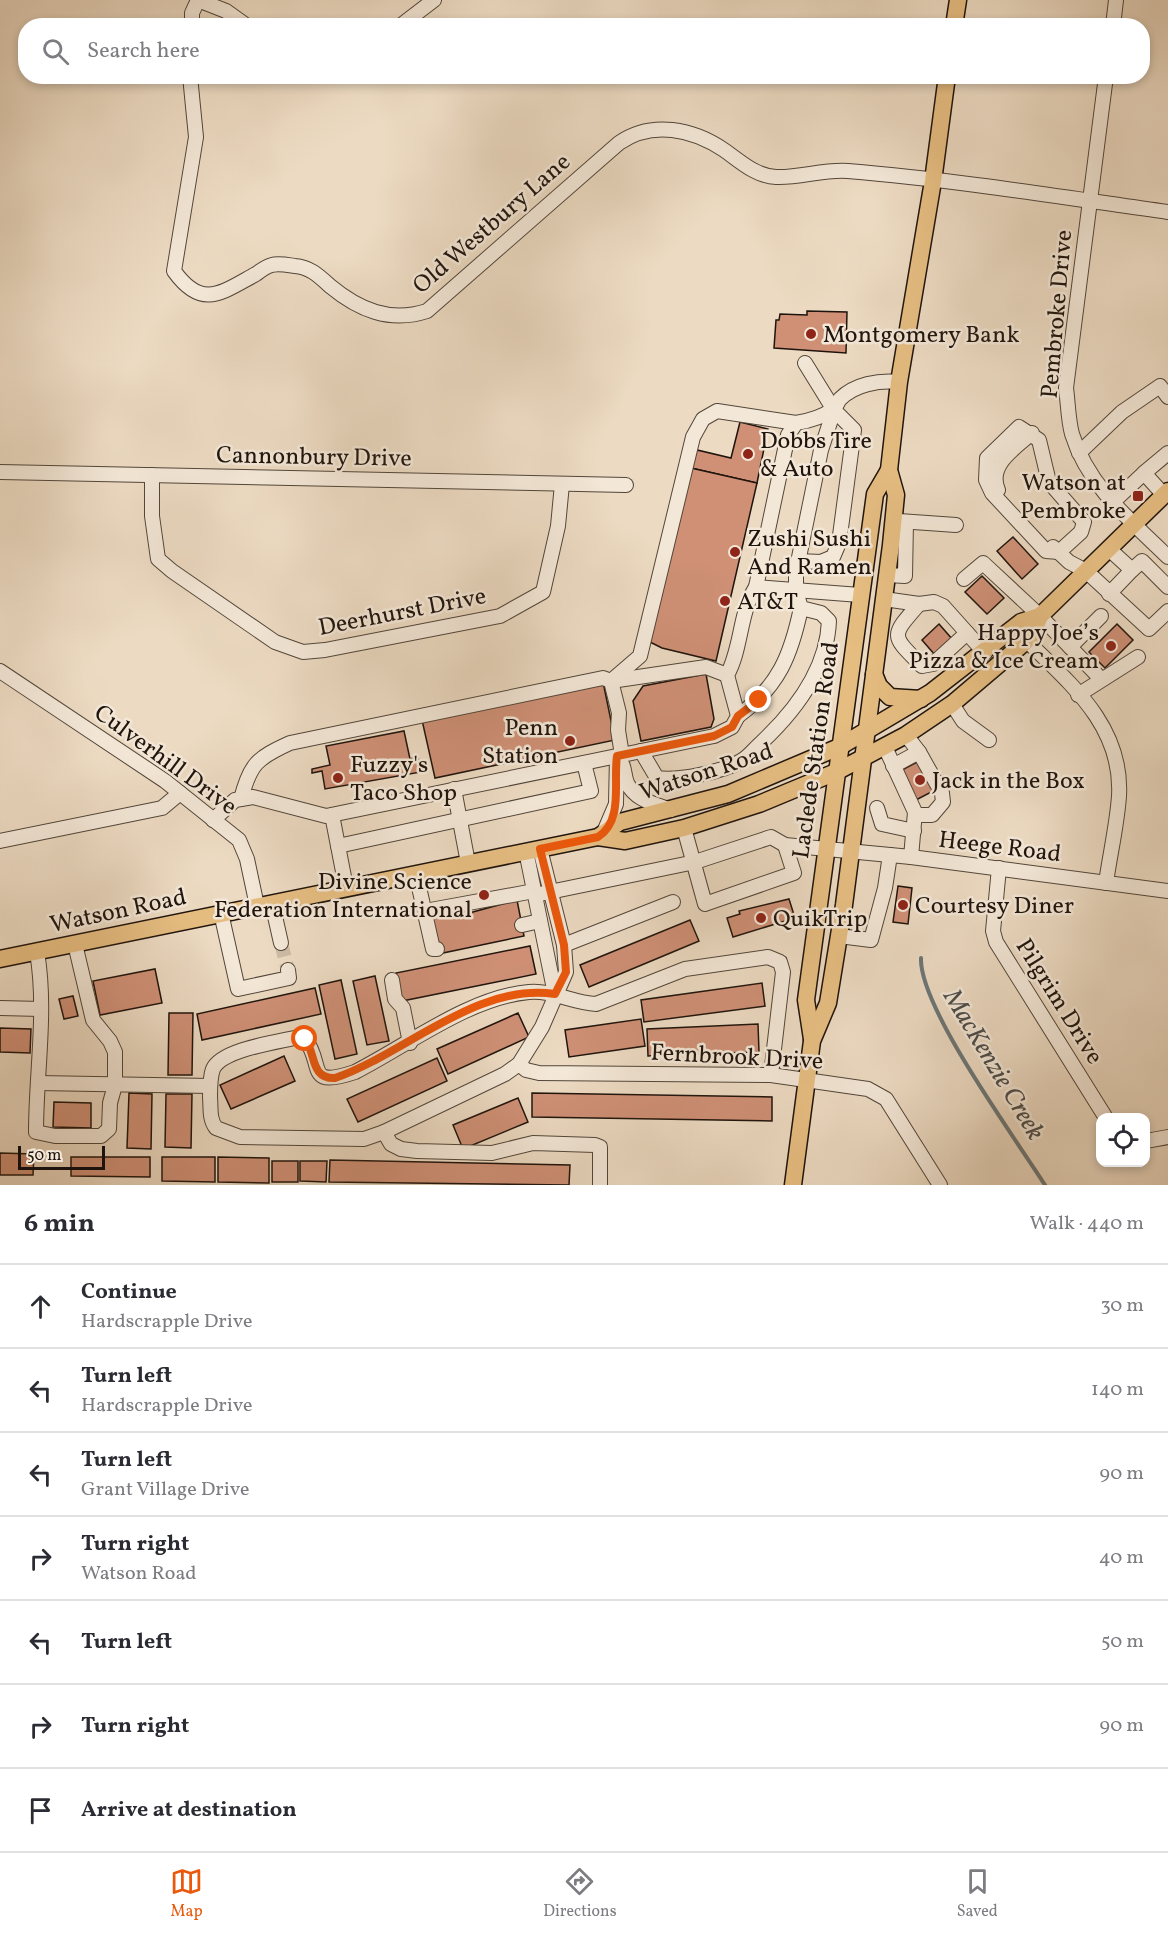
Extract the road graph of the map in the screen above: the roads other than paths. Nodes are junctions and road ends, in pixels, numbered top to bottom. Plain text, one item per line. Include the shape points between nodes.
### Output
1 (198, 0) edge
2 (434, 0) edge
3 (958, 0) edge
4 (1116, 0) edge
5 (192, 18) edge
6 (236, 18) edge
7 (410, 18) edge
8 (955, 18) edge
9 (1114, 18) edge
10 (191, 84) edge
11 (946, 84) edge
12 (1105, 84) edge
13 (933, 181) junction
14 (1090, 201) junction
15 (1168, 212) edge
16 (805, 363) dead end
17 (899, 382) junction
18 (1168, 397) edge
19 (834, 410) junction
20 (796, 423) junction
21 (1079, 453) junction
22 (1168, 453) edge
23 (889, 470) junction
24 (0, 472) edge
25 (1144, 473) junction
26 (152, 476) junction
27 (562, 484) junction
28 (626, 485) dead end
29 (1165, 498) edge
30 (1112, 503) junction
31 (900, 521) junction
32 (1135, 524) junction
33 (956, 525) dead end
34 (1109, 549) junction
35 (1059, 552) junction
36 (1168, 556) edge
37 (798, 561) junction
38 (1132, 570) junction
39 (1086, 571) junction
40 (964, 579) dead end
41 (1168, 586) edge
42 (756, 587) junction
43 (796, 591) junction
44 (1109, 594) junction
45 (860, 595) junction
46 (884, 599) junction
47 (919, 604) junction
48 (801, 608) junction
49 (1168, 610) edge
50 (1040, 616) junction
51 (1101, 616) dead end
52 (967, 633) junction
53 (1027, 641) junction
54 (1070, 647) junction
55 (984, 653) junction
56 (1138, 657) dead end
57 (0, 658) edge
58 (5, 674) edge
59 (874, 674) junction
60 (727, 675) junction
61 (1101, 679) junction
62 (611, 681) junction
63 (1078, 695) junction
64 (922, 699) junction
65 (952, 704) junction
66 (738, 716) junction
67 (866, 733) junction
68 (906, 735) junction
69 (989, 740) dead end
70 (839, 747) junction
71 (885, 747) junction
72 (641, 751) junction
73 (919, 753) junction
74 (620, 756) junction
75 (863, 758) junction
76 (584, 763) junction
77 (893, 766) junction
78 (836, 772) junction
79 (454, 789) junction
80 (180, 793) junction
81 (241, 799) junction
82 (877, 808) dead end
83 (671, 810) junction
84 (332, 815) junction
85 (915, 815) junction
86 (213, 820) junction
87 (460, 820) junction
88 (684, 828) junction
89 (914, 831) junction
90 (601, 835) junction
91 (0, 841) edge
92 (785, 845) junction
93 (338, 846) junction
94 (826, 847) junction
95 (533, 850) junction
96 (851, 850) junction
97 (890, 855) junction
98 (911, 857) junction
99 (695, 862) junction
100 (468, 863) junction
101 (999, 868) junction
102 (416, 874) junction
103 (1106, 883) junction
104 (346, 887) junction
105 (1168, 891) edge
106 (550, 892) junction
107 (534, 893) junction
108 (673, 902) dead end
109 (264, 905) junction
110 (425, 911) junction
111 (221, 913) junction
112 (540, 921) junction
113 (522, 925) dead end
114 (839, 936) junction
115 (281, 943) tunnel mouth
116 (75, 944) junction
117 (564, 945) junction
118 (437, 949) dead end
119 (37, 952) junction
120 (0, 959) edge
121 (288, 970) dead end
122 (392, 980) dead end
123 (555, 994) junction
124 (0, 1008) edge
125 (41, 1009) junction
126 (812, 1041) junction
127 (410, 1043) junction
128 (519, 1064) junction
129 (771, 1075) junction
130 (807, 1079) junction
131 (38, 1083) junction
132 (115, 1085) junction
133 (210, 1086) junction
134 (1103, 1113) edge
135 (384, 1132) junction
136 (600, 1185) edge
137 (793, 1185) edge
138 (940, 1185) edge

1 - 5 street
1 - 6 street
2 - 7 street
3 - 8 main road
4 - 9 street
10 - 13 street, Old Westbury Lane via 196,137 174,271 187,289 203,294 217,294 272,265 299,266 312,270 339,293 371,312 400,317 427,311 619,143 630,135 655,129 679,129 697,136 725,150 744,166 776,177 845,171
11 - 13 main road, Laclede Station Road
12 - 14 street, Pembroke Drive
13 - 14 street, Old Westbury Lane
13 - 17 main road, Laclede Station Road
14 - 15 street, Old Westbury Lane
14 - 21 street, Pembroke Drive via 1066,388 1071,432
16 - 19 street
17 - 19 street via 879,380 858,388 841,398
17 - 23 main road, Laclede Station Road
18 - 21 street via 1160,386 1122,412
19 - 20 street
19 - 37 street via 821,450
19 - 37 street via 854,430 839,543 833,557 821,562
20 - 42 street via 788,435
20 - 62 street via 717,411 703,419 693,437 640,656
21 - 30 street, Pembroke Drive
22 - 25 street
23 - 31 main road, Laclede Station Road
23 - 45 main road, Laclede Station Road via 875,494
24 - 26 street, Cannonbury Drive
25 - 29 street
25 - 30 street
26 - 27 street, Cannonbury Drive
26 - 27 street, Deerhurst Drive via 158,559 275,642 303,652 500,616 543,592 558,526
27 - 28 street, Cannonbury Drive
29 - 32 main road, Watson Road
30 - 32 street, Pembroke Drive
31 - 33 street
31 - 46 main road, Laclede Station Road
32 - 34 main road, Watson Road
32 - 36 street, Pembroke Drive
34 - 38 street
34 - 39 main road, Watson Road
35 - 35 street via 1081,532 1084,522 1049,482 1039,440 1019,427 987,458 986,480 992,493 1046,551
35 - 39 street
37 - 43 street
38 - 41 street via 1142,561
38 - 44 street
39 - 44 street
39 - 50 main road, Watson Road
40 - 50 street via 983,563
42 - 43 street
42 - 60 street via 749,598 735,660
43 - 45 street
43 - 48 street
44 - 49 street via 1149,629
45 - 70 main road, Laclede Station Road
46 - 47 street
46 - 59 main road, Laclede Station Road
47 - 52 street via 934,602 943,606
47 - 52 street via 899,624 897,635 899,643 922,666 933,664
48 - 66 street via 787,662 759,700
48 - 72 street via 821,613 830,621 819,663 806,692 787,719 742,760 672,780 657,778
50 - 53 main road, Watson Road
50 - 54 street
50 - 55 main road, Watson Road via 1021,622
51 - 54 street
52 - 55 street
53 - 63 street
53 - 65 main road, Watson Road
54 - 61 street
55 - 64 main road, Watson Road
56 - 61 street
57 - 58 street, Culverhill Drive
58 - 80 street, Culverhill Drive
59 - 64 main road via 890,697
59 - 67 main road, Laclede Station Road
60 - 62 street via 706,667
60 - 66 street
61 - 63 street
62 - 74 street via 620,713
62 - 81 street via 603,678 290,743 263,755 246,777
63 - 103 street via 1105,727 1117,767 1119,797
64 - 67 main road, Watson Road
65 - 68 main road, Watson Road
65 - 69 street via 963,721
66 - 72 street via 732,727 714,736
67 - 70 main road, Watson Road
67 - 75 main road, Laclede Station Road
68 - 71 main road, Watson Road
68 - 73 street
70 - 78 main road, Laclede Station Road
70 - 83 main road, Watson Road via 769,778
71 - 75 main road, Watson Road
71 - 77 street
72 - 74 street
73 - 77 street
73 - 85 street via 942,793 943,802 932,815
74 - 76 street
74 - 83 street via 626,782 637,796
74 - 90 street via 616,804
75 - 78 main road, Watson Road
75 - 96 main road, Laclede Station Road
76 - 79 street
76 - 87 street via 591,791
77 - 85 street
78 - 88 main road, Watson Road via 759,804
78 - 94 main road, Laclede Station Road
79 - 84 street
79 - 87 street
80 - 86 street, Culverhill Drive
80 - 91 street via 162,808
81 - 84 street via 253,797
81 - 86 street
82 - 89 street via 882,824
83 - 90 main road, Watson Road via 620,822
84 - 93 street
85 - 89 street
86 - 109 street, Culverhill Drive via 243,846
87 - 93 street
87 - 100 street
88 - 90 main road, Watson Road via 625,841
88 - 99 street
89 - 98 street
90 - 95 main road, Watson Road
92 - 94 street, Heege Road
92 - 99 street, Heege Road via 771,837
92 - 99 street via 794,873 705,904
93 - 104 street
94 - 96 street, Heege Road
94 - 126 main road, Laclede Station Road via 806,1000
95 - 100 main road, Watson Road
95 - 106 street
95 - 107 street
96 - 97 street, Heege Road
96 - 114 main road, Laclede Station Road
97 - 98 street, Heege Road
97 - 114 street via 871,940
98 - 101 street, Heege Road
99 - 106 street, Heege Road
100 - 102 main road, Watson Road
101 - 103 street, Heege Road
101 - 134 street, Pilgrim Drive via 993,931 996,942
102 - 104 main road, Watson Road
102 - 110 street
103 - 105 street, Heege Road
104 - 109 main road, Watson Road
106 - 107 street, Heege Road
106 - 117 street
107 - 110 street, Heege Road
107 - 112 street
108 - 117 street
109 - 111 main road, Watson Road
109 - 115 street, Culverhill Drive
110 - 118 street via 433,949
111 - 116 main road, Watson Road
111 - 121 street via 238,989 289,978
112 - 113 street
112 - 123 street
114 - 126 main road, Laclede Station Road via 828,1003
116 - 119 main road, Watson Road
116 - 132 street via 93,1020 115,1052
117 - 123 street via 566,972
119 - 120 main road, Watson Road
119 - 125 street
122 - 127 street
123 - 127 street via 528,992 488,1001
123 - 128 street via 542,1027
123 - 129 street via 596,1004 685,969 768,957 780,962 783,972
124 - 125 street
125 - 131 street
126 - 130 main road, Laclede Station Road
127 - 133 street via 355,1071 328,1079 318,1072 305,1039 264,1045 219,1061
128 - 129 street, Fernbrook Drive via 539,1073
128 - 135 street
129 - 130 street, Fernbrook Drive
130 - 137 main road, Laclede Station Road
130 - 138 street, Fernbrook Drive via 868,1089 886,1099
131 - 132 street
131 - 132 street via 36,1132 66,1136 105,1135
132 - 133 street
133 - 135 street via 211,1118 216,1128 240,1137 364,1139
135 - 136 street via 391,1144 417,1151 492,1153 532,1143 595,1145 601,1152

